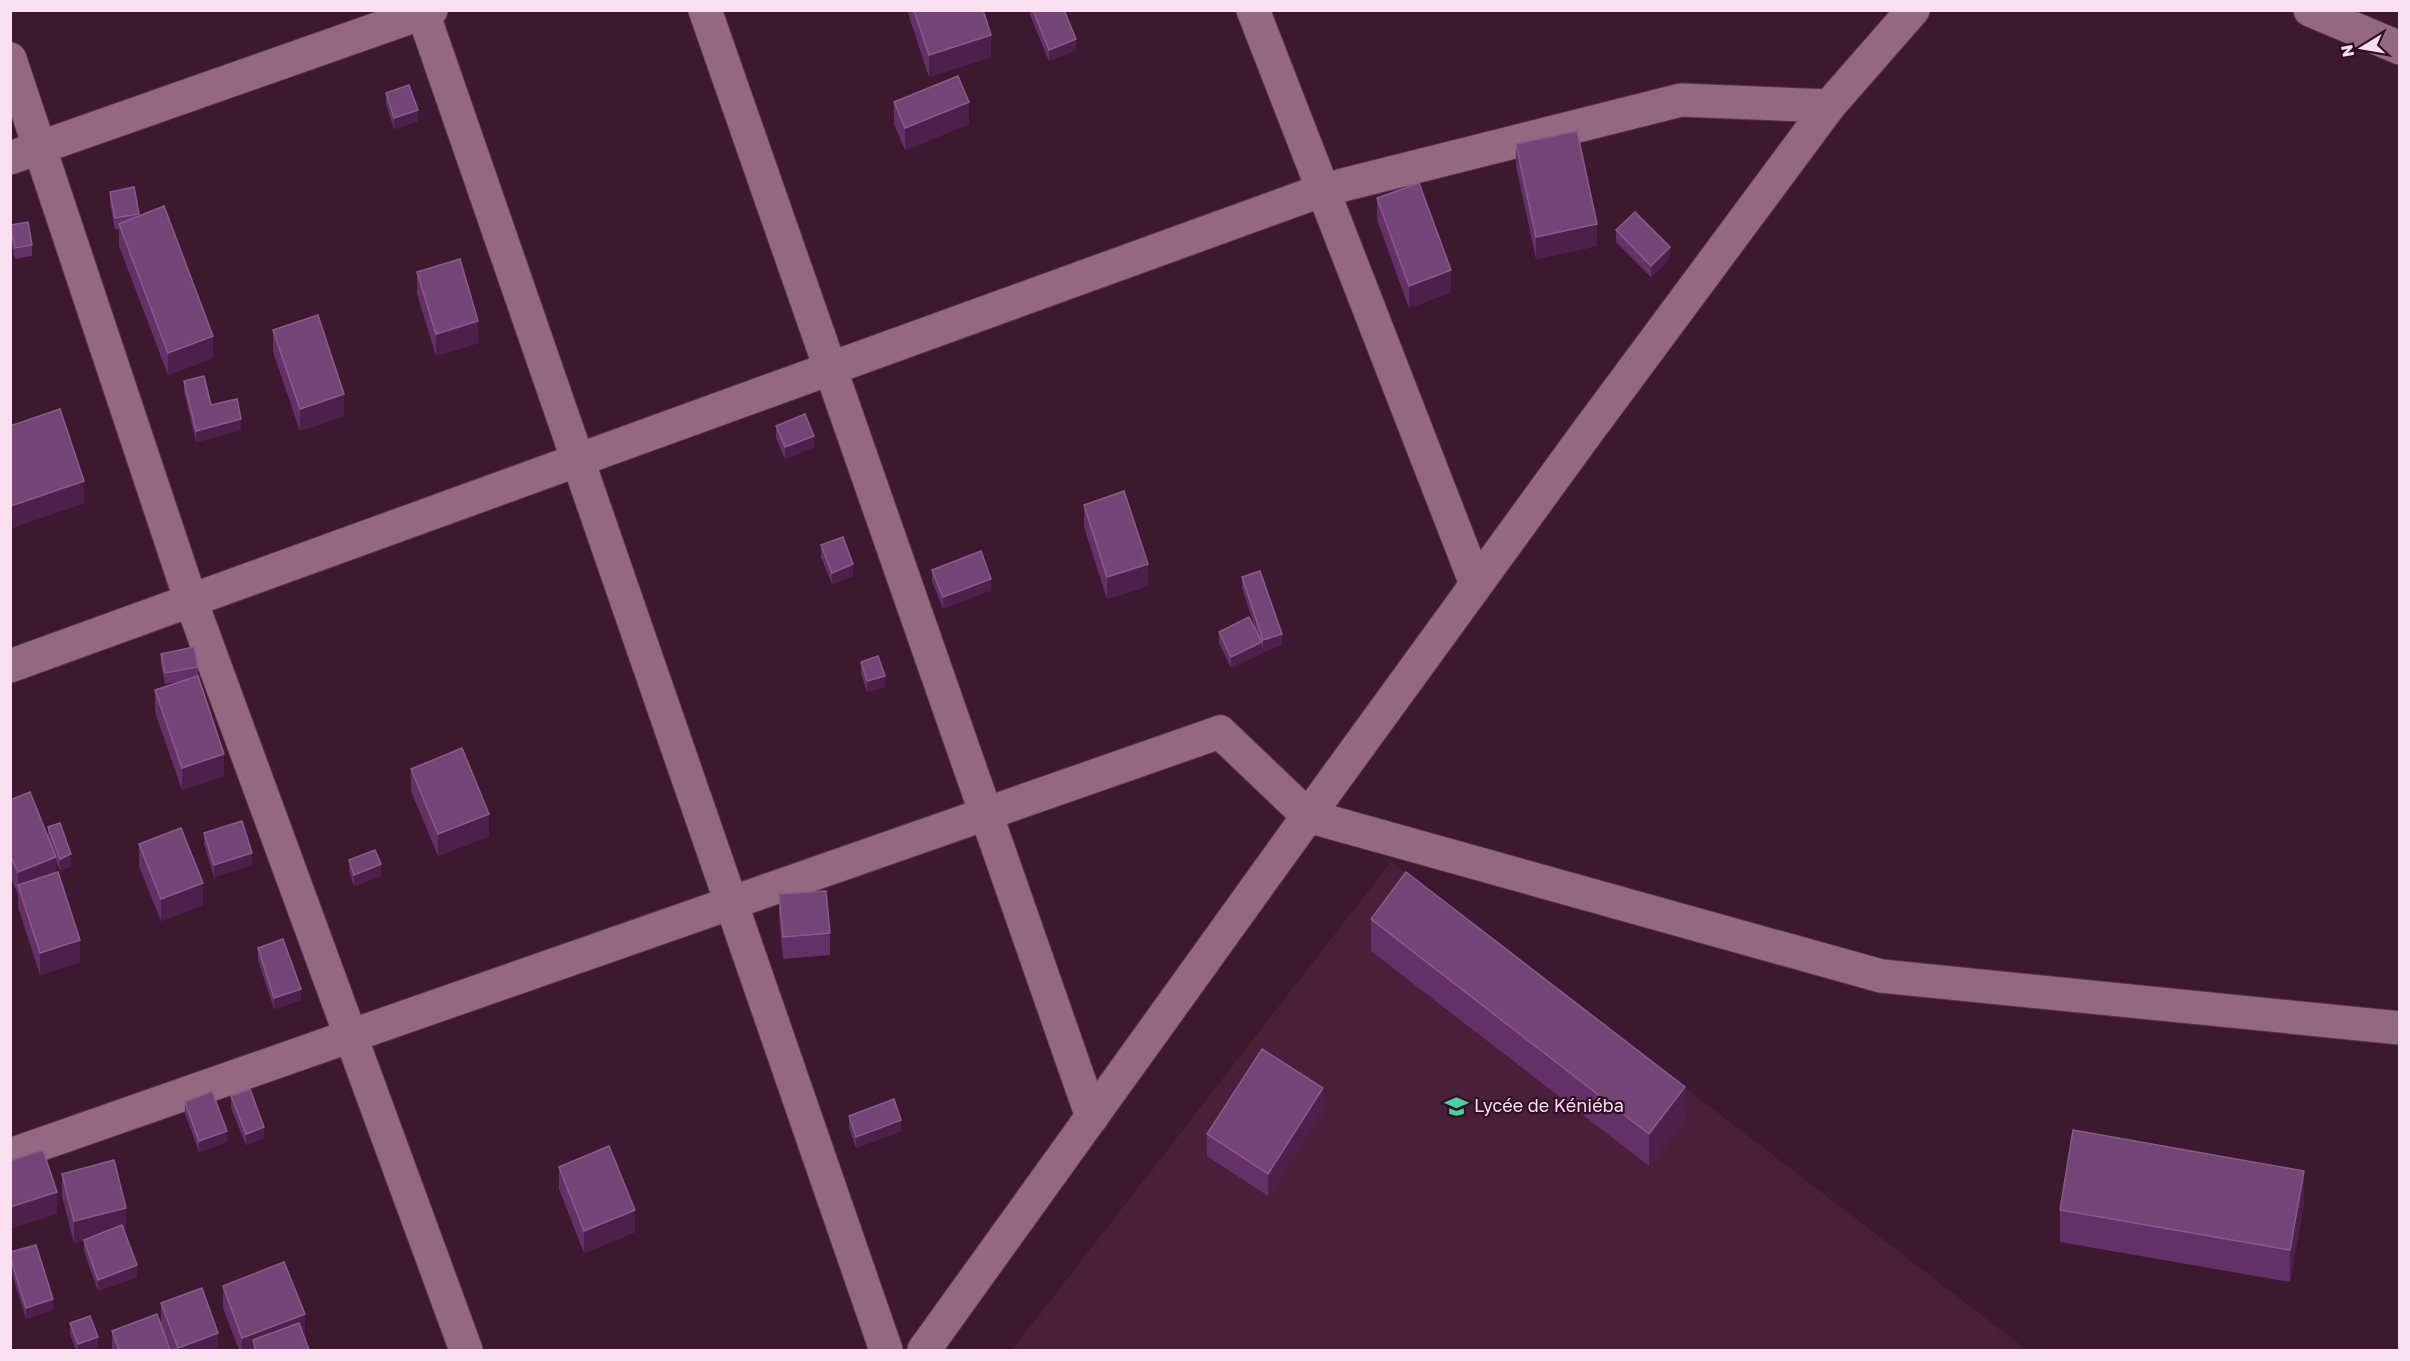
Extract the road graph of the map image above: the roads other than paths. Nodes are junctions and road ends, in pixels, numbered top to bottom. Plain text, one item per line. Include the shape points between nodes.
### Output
1 (705, 10) edge
2 (1253, 10) edge
3 (1912, 10) edge
4 (2310, 10) edge
5 (426, 11) edge
6 (2400, 48) edge
7 (10, 58) edge
8 (1829, 106) junction
9 (25, 153) edge
10 (1323, 190) junction
11 (830, 369) junction
12 (578, 460) junction
13 (1476, 584) junction
14 (191, 601) junction
15 (10, 666) edge
16 (986, 814) junction
17 (1308, 816) junction
18 (731, 903) junction
19 (2400, 1028) edge
20 (350, 1036) junction
21 (1092, 1117) junction
22 (10, 1155) edge
23 (466, 1350) edge
24 (886, 1350) edge
25 (924, 1350) edge

1 - 11 street
2 - 10 street
3 - 8 street
4 - 6 street
5 - 9 street
5 - 12 street
7 - 9 street
8 - 10 street via 1681,100
8 - 13 street
9 - 14 street
10 - 11 street
10 - 13 street
11 - 12 street
11 - 16 street
12 - 14 street
12 - 18 street
13 - 17 street
14 - 15 street
14 - 20 street
16 - 17 street via 1220,732
16 - 18 street
16 - 21 street
17 - 19 street via 1881,976
17 - 21 street
18 - 20 street
18 - 24 street
20 - 22 street
20 - 23 street
21 - 25 street

